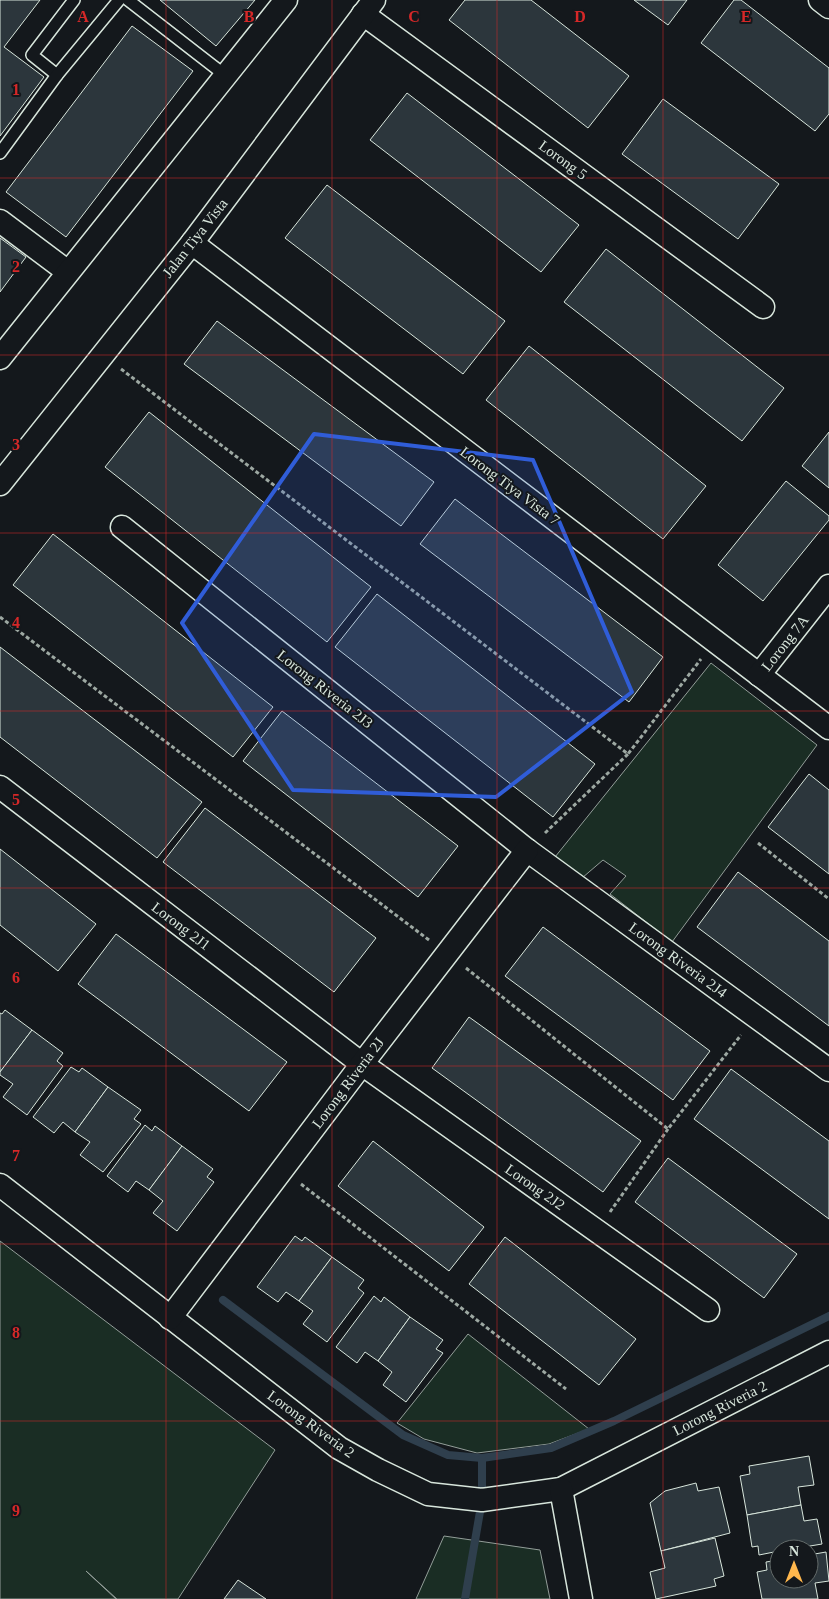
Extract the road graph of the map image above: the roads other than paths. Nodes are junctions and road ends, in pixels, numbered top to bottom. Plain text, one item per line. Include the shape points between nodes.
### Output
1 (74, 0) edge
2 (119, 0) edge
3 (128, 0) edge
4 (286, 0) edge
5 (820, 0) edge
6 (369, 7) edge
7 (829, 7) edge
8 (58, 75) junction
9 (226, 76) junction
10 (0, 153) edge
11 (0, 221) edge
12 (192, 243) junction
13 (68, 272) junction
14 (763, 307) dead end
15 (0, 358) edge
16 (3, 473) edge
17 (122, 527) dead end
18 (829, 586) edge
19 (759, 676) junction
20 (829, 728) edge
21 (0, 787) edge
22 (528, 850) junction
23 (362, 1064) junction
24 (829, 1070) edge
25 (0, 1185) edge
26 (708, 1310) dead end
27 (170, 1318) junction
28 (829, 1353) edge
29 (561, 1489) junction
30 (581, 1599) edge

1 - 8 lane via 32,55
2 - 8 lane
3 - 9 lane
4 - 9 street
5 - 7 street
6 - 12 street, Jalan Tiya Vista
6 - 14 street, Lorong 5
8 - 10 lane
9 - 13 street
11 - 13 street
12 - 16 street, Jalan Tiya Vista
12 - 19 street, Lorong Tiya Vista 7
13 - 15 street
17 - 22 street, Lorong Riveria 2J3
18 - 19 street, Lorong 7A
19 - 20 street, Lorong Tiya Vista 7
21 - 23 street, Lorong 2J1
22 - 23 street, Lorong Riveria 2J
22 - 24 street, Lorong Riveria 2J4
23 - 26 street, Lorong 2J2
23 - 27 street, Lorong Riveria 2J
25 - 27 street, Lorong Riveria 2
27 - 29 street, Lorong Riveria 2 via 339,1448 428,1494 482,1500
28 - 29 street, Lorong Riveria 2
29 - 30 street

